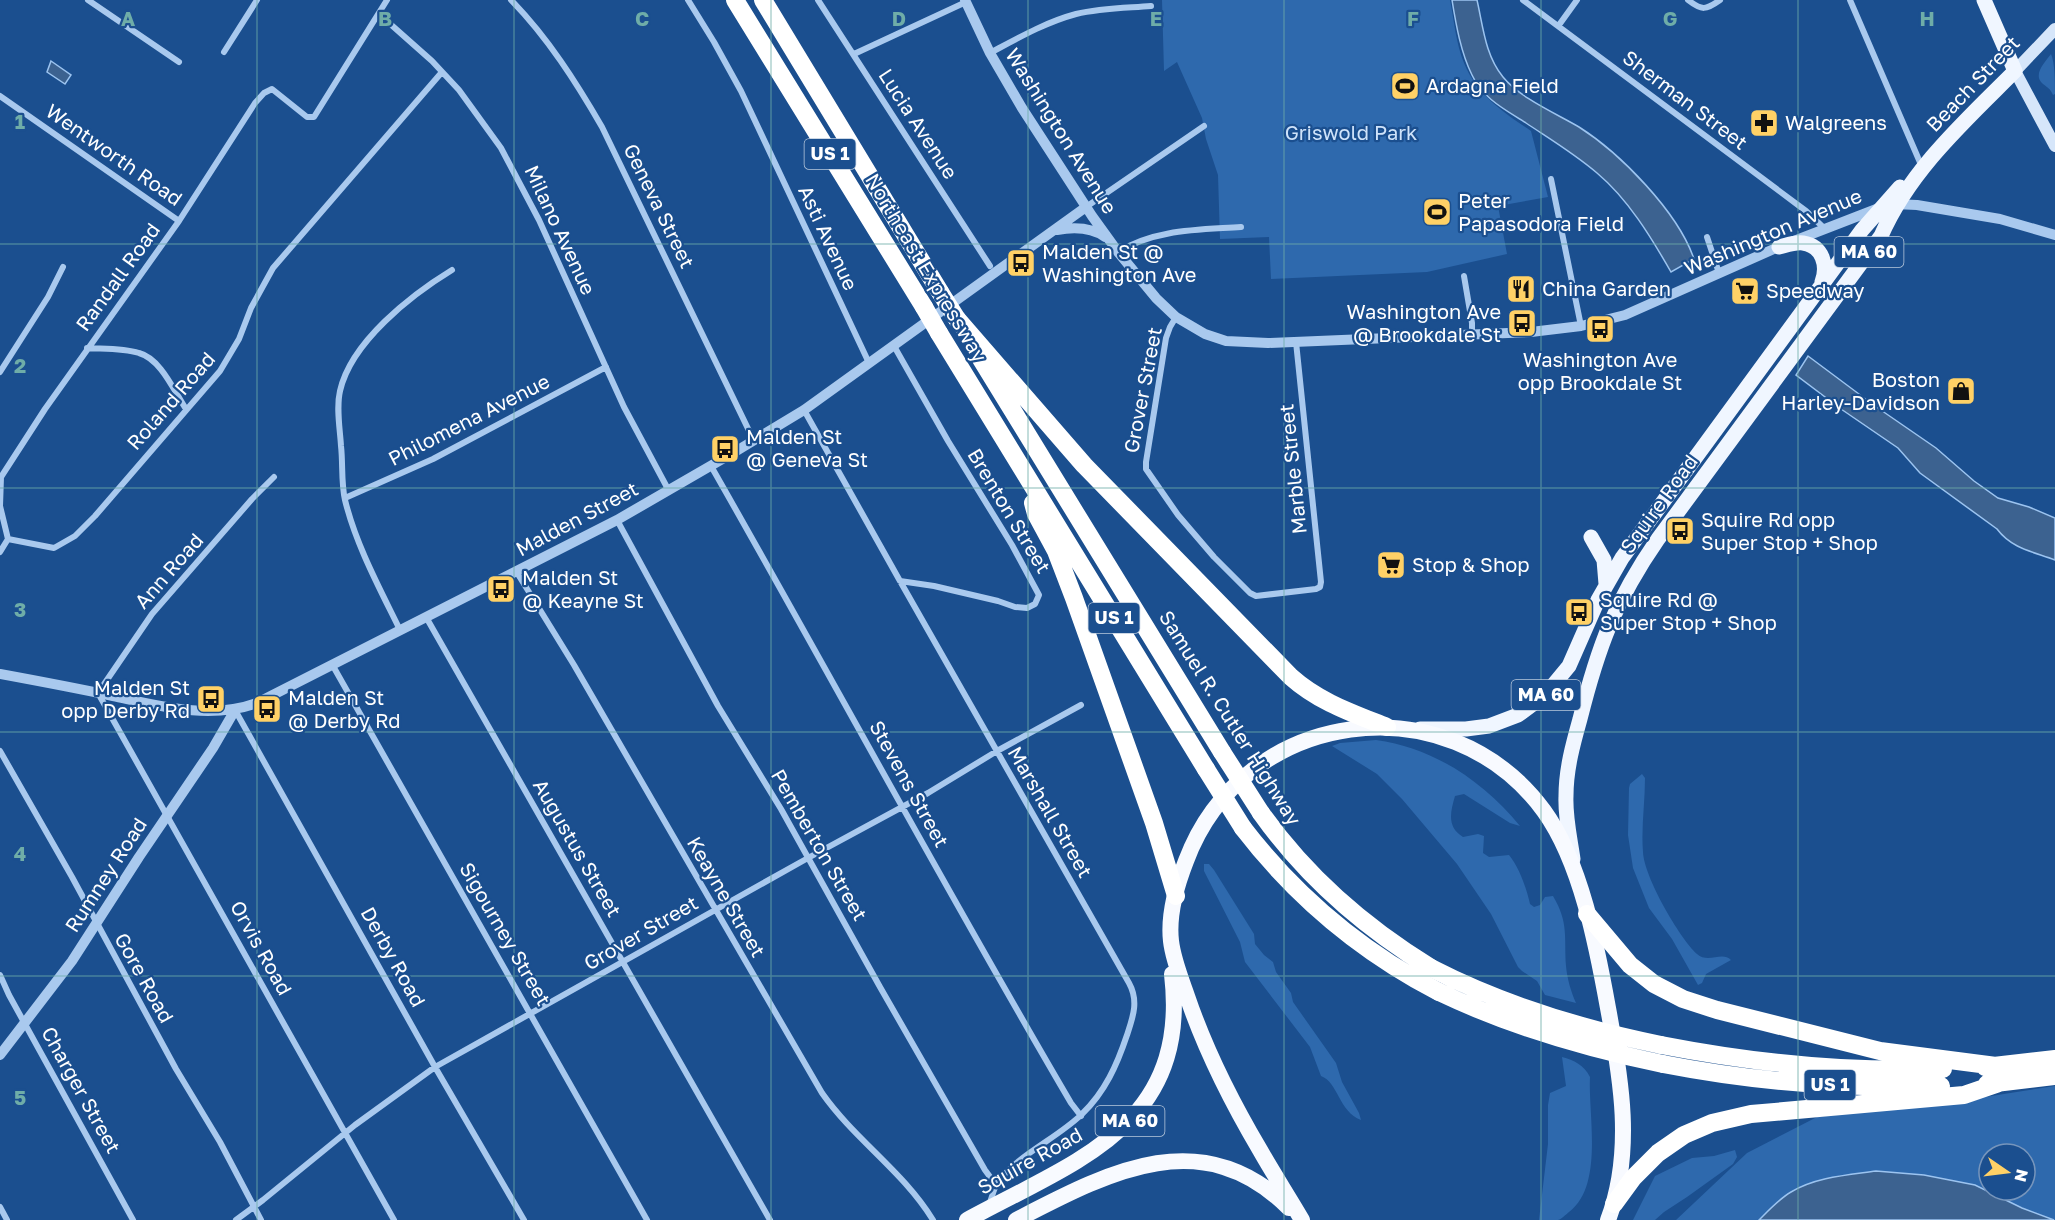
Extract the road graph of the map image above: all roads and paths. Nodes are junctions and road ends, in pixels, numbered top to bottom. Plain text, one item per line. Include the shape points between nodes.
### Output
1 (88, 0) edge
2 (257, 0) edge
3 (387, 0) edge
4 (511, 0) edge
5 (688, 0) edge
6 (735, 0) edge
7 (763, 0) edge
8 (818, 0) edge
9 (1523, 0) edge
10 (1577, 0) edge
11 (1688, 0) edge
12 (1720, 0) edge
13 (1850, 0) edge
14 (1984, 0) edge
15 (966, 1) edge
16 (1151, 6) dead end
17 (379, 14) junction
18 (1559, 25) junction
19 (2055, 29) edge
20 (224, 52) dead end
21 (990, 53) junction
22 (854, 54) junction
23 (179, 62) dead end
24 (2015, 71) junction
25 (442, 72) junction
26 (0, 96) edge
27 (1204, 126) dead end
28 (2055, 146) edge
29 (1922, 167) junction
30 (1551, 179) dead end
31 (1897, 203) junction
32 (1086, 207) junction
33 (1879, 208) junction
34 (179, 221) junction
35 (1241, 227) dead end
36 (1824, 228) junction
37 (1051, 232) junction
38 (2055, 235) edge
39 (1707, 237) dead end
40 (1109, 240) junction
41 (1779, 247) junction
42 (1118, 252) junction
43 (63, 267) dead end
44 (992, 269) junction
45 (452, 270) dead end
46 (1719, 273) junction
47 (1464, 276) dead end
48 (1818, 289) junction
49 (1176, 317) junction
50 (957, 319) junction
51 (1581, 326) junction
52 (1472, 334) junction
53 (1296, 342) junction
54 (894, 346) junction
55 (87, 348) junction
56 (869, 363) junction
57 (606, 367) junction
58 (0, 372) edge
59 (186, 409) junction
60 (804, 410) junction
61 (754, 441) junction
62 (1042, 459) joint
63 (711, 466) junction
64 (1022, 467) junction
65 (274, 477) dead end
66 (669, 491) junction
67 (345, 498) junction
68 (616, 520) junction
69 (1591, 537) dead end
70 (8, 539) junction
71 (0, 552) edge
72 (516, 571) junction
73 (900, 581) junction
74 (1606, 585) junction
75 (1316, 589) joint
76 (426, 617) junction
77 (400, 630) junction
78 (333, 666) junction
79 (0, 674) edge
80 (98, 693) junction
81 (1081, 705) dead end
82 (235, 710) junction
83 (1392, 727) junction
84 (0, 751) edge
85 (996, 751) junction
86 (902, 806) junction
87 (167, 815) junction
88 (808, 858) junction
89 (1575, 874) junction
90 (1176, 896) junction
91 (715, 910) junction
92 (1587, 914) junction
93 (96, 923) junction
94 (1170, 940) junction
95 (624, 962) junction
96 (0, 975) edge
97 (532, 1014) junction
98 (25, 1023) junction
99 (0, 1054) edge
100 (2055, 1059) edge
101 (435, 1067) junction
102 (1997, 1075) junction
103 (2055, 1076) edge
104 (1081, 1116) junction
105 (345, 1133) junction
106 (996, 1185) junction
107 (0, 1207) edge
108 (254, 1207) junction
109 (988, 1209) junction
110 (1611, 1212) edge
111 (7, 1220) edge
112 (133, 1220) edge
113 (236, 1220) edge
114 (261, 1220) edge
115 (394, 1220) edge
116 (524, 1220) edge
117 (647, 1220) edge
118 (770, 1220) edge
119 (933, 1220) edge
120 (967, 1220) edge
121 (1017, 1220) edge
122 (1301, 1220) edge

1 - 23 street
2 - 20 street
3 - 17 street
4 - 61 street, Geneva Street via 558,56 602,128
5 - 56 street, Asti Avenue via 741,91
6 - 64 highway, Northeast Expressway / US 1, bridge
7 - 50 highway, Northeast Expressway / US 1, bridge
8 - 22 street, Lucia Avenue
9 - 18 street, Sherman Street
10 - 18 street
11 - 12 street via 1703,9
13 - 29 street
14 - 24 main road
15 - 21 street, Washington Avenue
15 - 22 street
16 - 21 street via 1067,17
17 - 25 street, Milano Avenue
17 - 34 street, Randall Road via 312,118 274,90 264,93
18 - 36 street, Sherman Street
19 - 24 main road, Beach Street
21 - 32 street, Washington Avenue
22 - 44 street, Lucia Avenue
24 - 28 main road
24 - 29 main road, Beach Street / MA 60
25 - 57 street, Milano Avenue via 476,110 508,159
25 - 59 street, Roland Road via 273,268 229,359
26 - 34 street, Wentworth Road
27 - 32 street, Malden Street
29 - 31 main road, Beach Street / MA 60
29 - 33 main road, Beach Street / MA 60
30 - 51 street
31 - 33 street, Washington Avenue
31 - 38 street via 2000,219
31 - 89 main road, Squire Road / MA 60 via 1881,236 1658,539 1616,609 1596,659 1567,776 1566,811
32 - 37 street, Malden Street
32 - 40 street, Washington Avenue
33 - 36 street, Washington Avenue
33 - 48 main road, Squire Road / MA 60
34 - 55 street, Randall Road
35 - 42 street via 1149,237
36 - 41 street, Washington Avenue
37 - 40 street via 1081,228
37 - 44 street, Malden Street
39 - 46 street
40 - 42 street, Washington Avenue
41 - 46 street, Washington Avenue
41 - 48 main road via 1804,243 1815,248 1825,269
42 - 49 street, Washington Avenue
43 - 58 street
44 - 54 street, Malden Street
45 - 67 street via 402,304 364,345 346,373 339,393
46 - 51 street, Washington Avenue via 1625,315
47 - 52 street
48 - 74 main road, Squire Road / MA 60 via 1632,543
49 - 53 street, Washington Avenue via 1198,332 1226,341
49 - 75 street, Grover Street via 1166,338 1146,469 1178,515 1250,593 1261,596
50 - 62 highway, Northeast Expressway / US 1
50 - 83 highway via 1084,465 1291,676 1330,704
51 - 52 street, Washington Avenue
52 - 53 street, Washington Avenue
53 - 75 street, Marble Street via 1321,580
54 - 56 street, Malden Street
54 - 73 street, Brenton Street via 1038,596 1035,604 1023,608
55 - 59 street via 125,350 150,358
55 - 70 street, Randall Road via 1,477 0,506
56 - 60 street, Malden Street
57 - 66 street, Milano Avenue
57 - 67 street, Philomena Avenue via 433,459
59 - 70 street, Roland Road via 75,536 54,548
60 - 61 street, Malden Street
60 - 73 street, Marshall Street
61 - 63 street, Malden Street
62 - 102 highway, Samuel R. Cutler Highway / US 1, bridge via 1261,813 1298,861 1340,903 1387,940 1431,968 1473,988 1538,1012 1661,1045 1818,1067
63 - 66 street, Malden Street
63 - 86 street, Stevens Street
64 - 90 highway via 1036,513 1078,608
64 - 102 highway, Samuel R. Cutler Highway / US 1, bridge via 1243,828 1286,879 1377,956 1481,1012 1591,1048 1663,1064 1729,1076 1829,1085 1908,1087
65 - 80 street, Ann Road via 152,614
66 - 68 street, Malden Street
67 - 77 street via 373,575
68 - 72 street, Malden Street
68 - 88 street, Pemberton Street via 713,698
69 - 74 main road via 1604,560
70 - 71 street
72 - 76 street, Malden Street
72 - 91 street, Keayne Street
73 - 85 street, Marshall Street
74 - 83 main road, Squire Road / MA 60 via 1569,666 1532,706 1504,722 1482,728
76 - 77 street, Malden Street
76 - 95 street, Augustus Street
77 - 78 street, Malden Street
78 - 82 street, Malden Street
78 - 97 street, Sigourney Street
79 - 80 street, Malden Street
80 - 82 street, Malden Street via 193,710
80 - 87 street, Orvis Road
81 - 85 street, Grover Street
82 - 87 street, Rumney Road
82 - 101 street, Derby Road
83 - 89 highway via 1460,744 1512,777 1551,822
83 - 90 highway, MA 60 via 1318,735 1284,749 1254,769 1228,792 1206,820 1189,854
84 - 93 street, Gore Road
85 - 86 street, Grover Street
85 - 104 street, Marshall Street via 1133,993 1133,1016 1115,1068 1104,1089
86 - 88 street, Grover Street
86 - 104 street, Stevens Street via 991,967
87 - 93 street, Rumney Road
87 - 105 street, Orvis Road
88 - 91 street, Grover Street
88 - 106 street, Pemberton Street
89 - 92 highway, MA 60
90 - 94 highway, MA 60
91 - 95 street, Grover Street
91 - 119 street, Keayne Street via 830,1105 906,1183
92 - 102 highway via 1630,965 1654,984 1683,999 1880,1051
92 - 110 highway, MA 60 via 1606,997 1622,1107 1623,1158
93 - 98 street, Rumney Road
93 - 108 street, Gore Road
94 - 109 highway, Squire Road / MA 60 via 1173,1031 1162,1071 1146,1101 1120,1131 1096,1150
94 - 122 highway via 1192,1012 1214,1063
95 - 97 street, Grover Street
95 - 118 street, Augustus Street
96 - 98 street, Charger Street
97 - 101 street, Grover Street
97 - 117 street, Sigourney Street
98 - 99 street, Rumney Road
98 - 112 street, Charger Street
100 - 102 highway, Samuel R. Cutler Highway / US 1
101 - 105 street, Grover Street
101 - 116 street, Derby Road
102 - 103 highway, Samuel R. Cutler Highway / US 1
102 - 110 highway via 1964,1095 1751,1114 1712,1123 1684,1135 1658,1153 1633,1178
104 - 106 street, Marshall Street via 1022,1160
105 - 108 street, Grover Street
105 - 115 street, Orvis Road
106 - 109 street, Marshall Street
107 - 111 street
108 - 113 street, Grover Street
108 - 114 street, Gore Road
109 - 120 highway, Squire Road / MA 60
121 - 122 highway, MA 60 via 1103,1178 1145,1165 1181,1160 1214,1164 1246,1175 1278,1197

